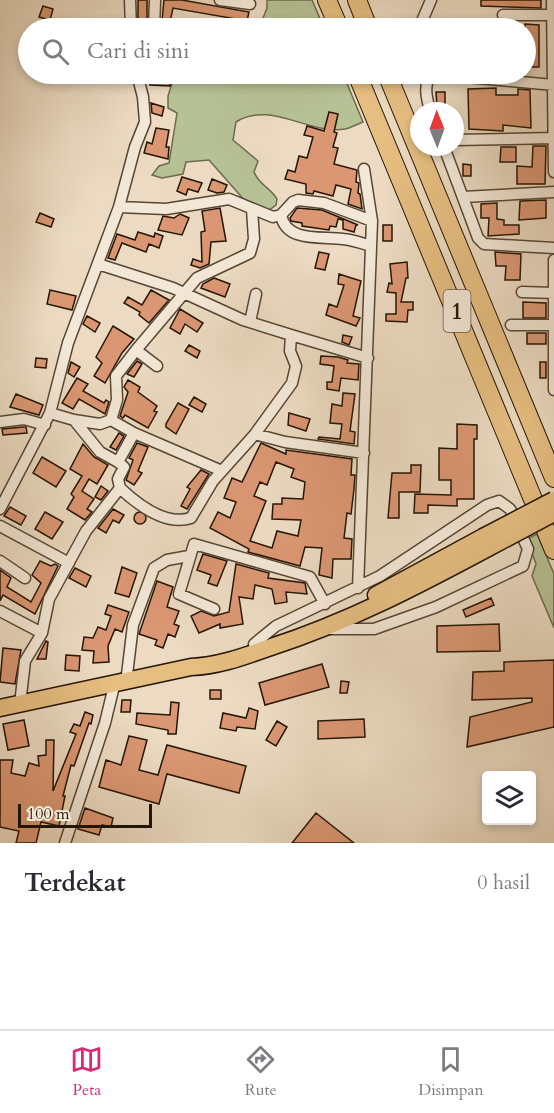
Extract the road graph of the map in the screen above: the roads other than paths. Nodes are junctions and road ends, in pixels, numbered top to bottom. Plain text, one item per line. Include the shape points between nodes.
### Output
1 (130, 0) edge
2 (155, 0) edge
3 (220, 0) edge
4 (327, 0) edge
5 (357, 0) edge
6 (431, 0) edge
7 (552, 0) edge
8 (250, 4) dead end
9 (503, 15) dead end
10 (131, 18) edge
11 (154, 18) edge
12 (335, 18) edge
13 (364, 18) edge
14 (423, 18) edge
15 (521, 18) edge
16 (536, 20) edge
17 (552, 23) edge
18 (536, 83) edge
19 (140, 84) edge
20 (361, 84) edge
21 (391, 84) edge
22 (426, 84) edge
23 (553, 85) edge
24 (428, 102) edge
25 (553, 138) edge
26 (464, 140) edge
27 (447, 156) edge
28 (364, 169) dead end
29 (554, 172) edge
30 (554, 192) edge
31 (463, 197) junction
32 (119, 207) junction
33 (252, 209) junction
34 (281, 215) junction
35 (372, 221) junction
36 (371, 246) junction
37 (554, 248) edge
38 (554, 260) edge
39 (98, 264) junction
40 (522, 292) dead end
41 (182, 293) junction
42 (554, 293) edge
43 (255, 294) dead end
44 (250, 322) junction
45 (554, 324) edge
46 (511, 325) dead end
47 (291, 335) junction
48 (136, 350) junction
49 (368, 358) junction
50 (157, 366) dead end
51 (554, 374) edge
52 (554, 390) edge
53 (50, 413) junction
54 (74, 420) junction
55 (111, 420) junction
56 (0, 422) edge
57 (45, 425) junction
58 (134, 433) junction
59 (255, 434) junction
60 (364, 453) junction
61 (118, 462) junction
62 (222, 471) junction
63 (554, 478) edge
64 (120, 488) junction
65 (554, 500) edge
66 (0, 509) edge
67 (554, 513) edge
68 (0, 526) edge
69 (485, 543) junction
70 (554, 550) edge
71 (189, 556) junction
72 (0, 561) edge
73 (69, 562) junction
74 (25, 578) dead end
75 (358, 588) junction
76 (325, 604) junction
77 (214, 609) dead end
78 (0, 611) edge
79 (322, 629) junction
80 (42, 633) junction
81 (254, 644) junction
82 (191, 668) junction
83 (120, 684) junction
84 (20, 704) junction
85 (0, 708) edge
86 (65, 843) edge

1 - 10 street
2 - 11 street
3 - 8 street
4 - 12 highway
5 - 13 highway
6 - 14 street
7 - 17 street
9 - 15 street
16 - 17 street
17 - 23 street
18 - 23 street
19 - 32 street via 145,122
20 - 70 highway, 1
21 - 63 highway, 1
22 - 24 street
23 - 25 street
25 - 26 street
25 - 29 street
27 - 31 street
28 - 35 street
30 - 31 street
31 - 37 street via 478,238 487,245
32 - 33 street via 166,209 229,200
32 - 39 street
33 - 34 street via 269,217
33 - 41 street via 254,239 250,253 205,273
34 - 35 street via 298,200 324,203
34 - 36 street via 282,223 297,234
35 - 36 street
36 - 49 street
38 - 42 street
39 - 41 street
39 - 53 street via 68,343
40 - 42 street
41 - 44 street
41 - 48 street
42 - 45 street
43 - 44 street
44 - 47 street
45 - 46 street
45 - 51 street
47 - 49 street
47 - 59 street via 295,375
48 - 50 street
48 - 55 street via 116,376 117,400
49 - 60 street
51 - 52 street
53 - 54 street
53 - 57 street
54 - 55 street via 100,424
54 - 61 street via 100,452
55 - 58 street
56 - 57 street via 24,419
57 - 66 street
58 - 61 street
58 - 62 street
59 - 60 street
59 - 62 street
60 - 75 street
61 - 64 street via 124,466 118,478
62 - 64 street via 191,518 178,521 143,507
64 - 73 street via 86,531
65 - 69 main road, bridge
67 - 69 main road, bridge
68 - 73 street
69 - 79 main road via 384,603
69 - 81 main road via 327,617
71 - 76 street via 196,544 310,577
71 - 77 street via 180,596
71 - 83 street via 167,560 154,568 133,625
72 - 74 street
73 - 80 street via 49,599
75 - 76 street
75 - 79 street via 495,502 505,503 510,509 526,543 523,566 436,607 374,629
76 - 81 street via 276,626
78 - 80 street
79 - 82 main road via 209,666
80 - 84 street via 25,661
81 - 82 main road via 211,657
82 - 83 main road
83 - 84 main road
83 - 86 street
84 - 85 main road

